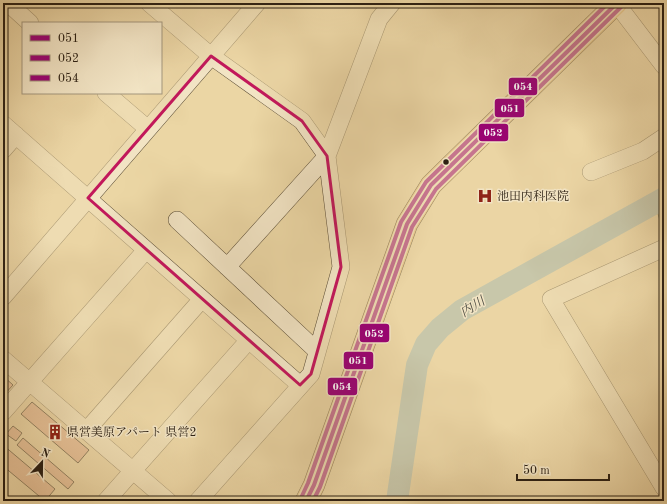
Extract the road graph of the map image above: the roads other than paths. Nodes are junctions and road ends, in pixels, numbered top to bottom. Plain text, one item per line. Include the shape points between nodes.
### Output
1 (8, 3) edge
2 (149, 3) edge
3 (257, 3) edge
4 (392, 3) edge
5 (616, 3) edge
6 (29, 22) edge
7 (211, 56) junction
8 (664, 66) edge
9 (107, 94) edge
10 (3, 124) edge
11 (148, 129) junction
12 (16, 135) junction
13 (664, 137) edge
14 (3, 150) edge
15 (327, 156) junction
16 (591, 172) dead end
17 (88, 198) junction
18 (177, 220) dead end
19 (664, 248) edge
20 (146, 250) junction
21 (227, 267) junction
22 (3, 297) edge
23 (202, 299) junction
24 (249, 340) junction
25 (317, 351) junction
26 (3, 359) edge
27 (29, 382) junction
28 (300, 386) junction
29 (3, 412) edge
30 (86, 431) junction
31 (133, 472) junction
32 (663, 482) edge
33 (106, 501) edge
34 (168, 501) edge
35 (198, 501) edge
36 (306, 501) edge

1 - 6 street
2 - 7 street
3 - 7 street
4 - 15 street via 379,19
5 - 8 street
5 - 36 main road via 431,185 416,208 407,224 314,485
7 - 11 street
7 - 15 street via 302,121
9 - 11 street
10 - 12 street
11 - 17 street
12 - 14 street
12 - 17 street
13 - 16 street via 643,151
15 - 21 street
15 - 25 street via 341,267
17 - 20 street
17 - 22 street
18 - 21 street
19 - 32 street via 551,299
20 - 23 street
20 - 27 street
21 - 25 street
23 - 24 street
23 - 30 street
24 - 28 street
24 - 31 street
25 - 28 street via 310,374
26 - 27 street
27 - 29 street
27 - 30 street
28 - 35 street
30 - 31 street
31 - 33 street
31 - 34 street

